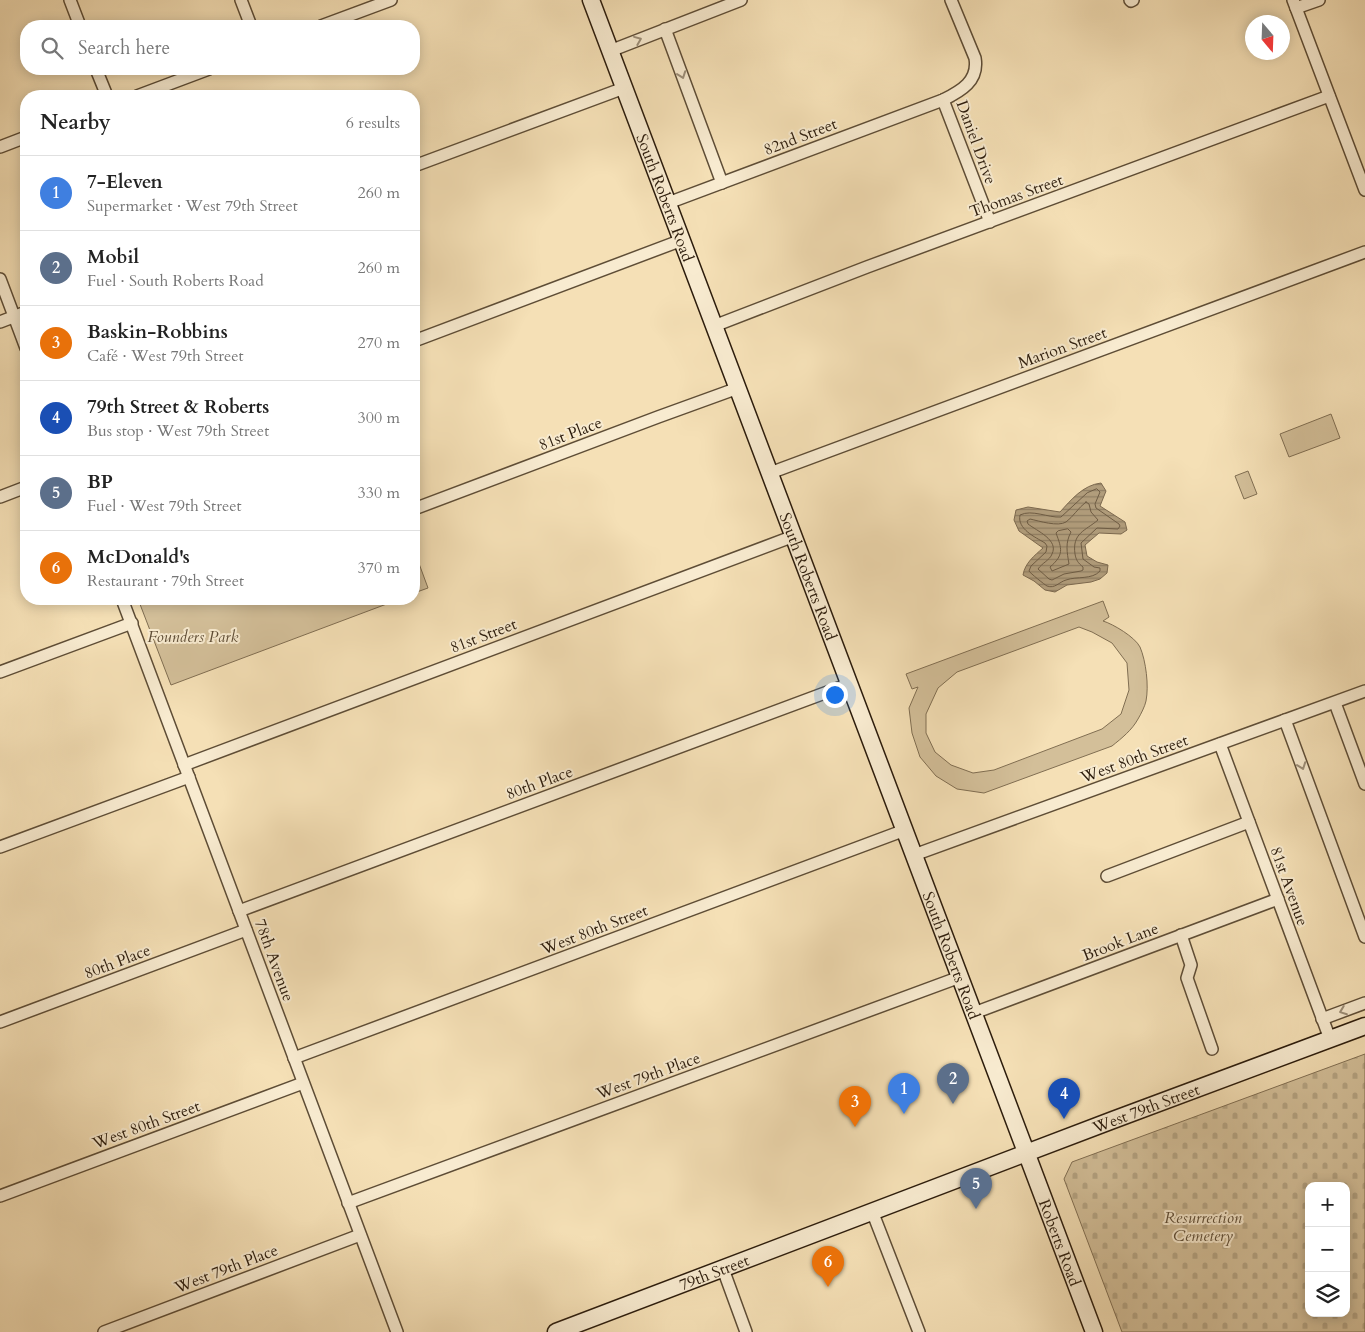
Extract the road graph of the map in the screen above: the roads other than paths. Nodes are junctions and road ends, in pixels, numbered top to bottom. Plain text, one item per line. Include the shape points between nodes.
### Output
1 (70, 0) edge
2 (241, 0) edge
3 (391, 0) edge
4 (591, 0) edge
5 (741, 0) edge
6 (951, 0) edge
7 (1320, 0) edge
8 (1295, 4) edge
9 (78, 20) edge
10 (249, 20) edge
11 (337, 20) edge
12 (665, 29) junction
13 (610, 51) junction
14 (98, 75) edge
15 (192, 75) edge
16 (624, 88) junction
17 (105, 90) edge
18 (153, 90) edge
19 (1329, 96) junction
20 (943, 100) junction
21 (20, 139) edge
22 (0, 146) edge
23 (420, 164) edge
24 (722, 183) junction
25 (1365, 190) edge
26 (668, 203) junction
27 (990, 222) junction
28 (682, 240) junction
29 (1365, 252) edge
30 (0, 279) edge
31 (20, 315) edge
32 (15, 317) junction
33 (0, 322) edge
34 (714, 326) junction
35 (20, 331) edge
36 (420, 339) edge
37 (738, 388) junction
38 (770, 473) junction
39 (20, 490) edge
40 (0, 497) edge
41 (420, 508) edge
42 (794, 536) junction
43 (124, 605) edge
44 (132, 623) junction
45 (0, 672) edge
46 (849, 684) junction
47 (1365, 691) edge
48 (1335, 703) junction
49 (1285, 720) junction
50 (1220, 744) junction
51 (184, 765) junction
52 (189, 777) junction
53 (1365, 784) edge
54 (1249, 822) junction
55 (905, 830) junction
56 (0, 847) edge
57 (914, 855) junction
58 (1107, 876) dead end
59 (1278, 900) junction
60 (239, 911) junction
61 (246, 930) junction
62 (1182, 935) junction
63 (1365, 937) edge
64 (960, 977) junction
65 (1365, 1003) edge
66 (974, 1013) junction
67 (1322, 1019) junction
68 (0, 1022) edge
69 (1365, 1026) edge
70 (1330, 1039) junction
71 (1212, 1049) dead end
72 (294, 1058) junction
73 (303, 1083) junction
74 (1026, 1153) junction
75 (0, 1196) edge
76 (348, 1203) junction
77 (872, 1211) junction
78 (360, 1235) junction
79 (723, 1269) junction
80 (104, 1332) edge
81 (397, 1332) edge
82 (556, 1332) edge
83 (746, 1332) edge
84 (919, 1332) edge
85 (1094, 1332) edge

1 - 9 street
2 - 10 street
3 - 11 street
4 - 13 street, South Roberts Road
5 - 12 street
6 - 20 street, Daniel Drive via 976,66 967,85
7 - 8 street
8 - 19 street
13 -> 12 street
12 -> 24 street
13 - 16 street, South Roberts Road
14 - 17 street
15 - 18 street
16 - 23 street
16 - 26 street, South Roberts Road
19 - 25 street
19 - 27 street, Thomas Street
20 - 24 street, 82nd Street
20 - 27 street, Daniel Drive
21 - 22 street
24 - 26 street, 82nd Street
26 - 28 street, South Roberts Road
27 - 34 street, Thomas Street
28 - 34 street, South Roberts Road
28 - 36 street
29 - 38 street, Marion Street
30 - 32 street
31 - 32 street
32 - 33 street
32 - 35 street
34 - 37 street, South Roberts Road
37 - 38 street, South Roberts Road
37 - 41 street, 81st Place
38 - 42 street, South Roberts Road
39 - 40 street
42 - 46 street, South Roberts Road
42 - 51 street, 81st Street
43 - 44 street, 78th Avenue
44 - 45 street
44 - 51 street, 78th Avenue
46 - 55 street, South Roberts Road
46 - 60 street, 80th Place
47 - 48 street, West 80th Street
48 - 49 street, West 80th Street
48 - 53 street
49 - 50 street, West 80th Street
49 -> 63 street
50 - 54 street, 81st Avenue
50 - 57 street, West 80th Street
51 - 52 street, 78th Avenue
52 - 56 street
52 - 60 street, 78th Avenue
54 - 58 street
54 - 59 street, 81st Avenue
55 - 57 street, South Roberts Road
55 - 72 street, West 80th Street
57 - 64 street, South Roberts Road
59 - 62 street, Brook Lane
59 - 67 street, 81st Avenue
60 - 61 street, 78th Avenue
61 - 68 street, 80th Place
61 - 72 street, 78th Avenue
62 - 66 street, Brook Lane
62 - 71 street via 1191,965 1187,978
64 - 66 street, South Roberts Road
64 - 76 street, West 79th Place
65 -> 67 street
66 - 74 street, South Roberts Road
67 - 70 street, 81st Avenue
69 - 70 street, West 79th Street
70 - 74 street, West 79th Street
72 - 73 street, 78th Avenue
73 - 75 street, West 80th Street
73 - 76 street, 78th Avenue
74 - 77 street, West 79th Street
74 - 85 street, Roberts Road
76 - 78 street, 78th Avenue
77 - 79 street, 79th Street
77 - 84 street
78 - 80 street, West 79th Place
78 - 81 street, 78th Avenue
79 - 82 street, 79th Street
79 - 83 street

